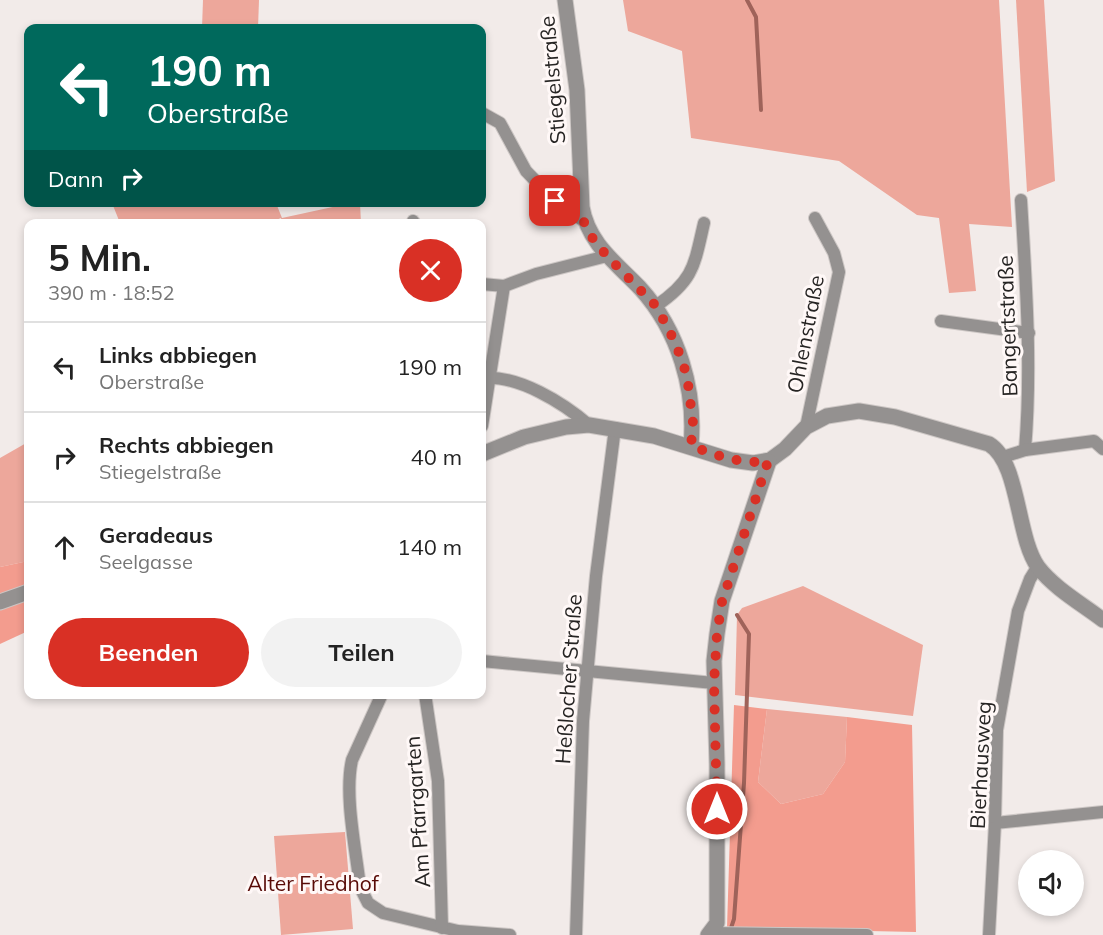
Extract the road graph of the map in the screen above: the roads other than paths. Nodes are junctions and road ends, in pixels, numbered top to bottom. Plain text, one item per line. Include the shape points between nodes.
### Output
1 (566, 0) edge
2 (486, 115) edge
3 (1021, 200) dead end
4 (815, 218) dead end
5 (584, 222) junction
6 (704, 223) dead end
7 (607, 256) junction
8 (486, 284) edge
9 (504, 286) junction
10 (656, 306) junction
11 (941, 321) dead end
12 (1029, 333) junction
13 (486, 377) edge
14 (589, 425) junction
15 (806, 427) junction
16 (615, 428) junction
17 (1100, 441) edge
18 (691, 446) junction
19 (1025, 450) junction
20 (486, 452) edge
21 (1002, 457) junction
22 (768, 461) junction
23 (1038, 566) junction
24 (24, 593) edge
25 (0, 602) edge
26 (1103, 620) edge
27 (486, 661) edge
28 (588, 670) junction
29 (714, 683) junction
30 (380, 699) edge
31 (427, 699) edge
32 (1103, 812) edge
33 (995, 823) junction
34 (414, 922) junction
35 (442, 928) junction
36 (713, 934) edge
37 (409, 935) edge
38 (510, 935) edge
39 (576, 935) edge
40 (867, 935) edge
41 (989, 935) edge

1 - 5 street, Stiegelstraße via 577,90
2 - 5 street via 500,123 526,171 555,201
3 - 12 street, Bangertstraße
4 - 15 street, Ohlenstraße via 834,253 839,272
5 - 7 street, Stiegelstraße
6 - 10 street via 694,267 685,282
7 - 9 street
7 - 10 street, Stiegelstraße
8 - 9 street
9 - 13 street
10 - 18 street, Stiegelstraße via 687,376 693,423
11 - 12 street
12 - 19 street, Bangertstraße
13 - 14 street via 524,385 570,409
14 - 16 street
14 - 20 street via 535,435
15 - 21 street via 827,416 859,411 895,417 989,444
15 - 22 street
16 - 18 street
16 - 28 street, Heßlocher Straße
17 - 19 street
18 - 22 street via 731,460
19 - 21 street
21 - 23 street via 1029,549
22 - 29 street via 722,602
23 - 26 street via 1050,580
23 - 33 street, Bierhausweg via 1018,611 997,730
24 - 25 street
27 - 28 street
28 - 29 street
28 - 39 street, Heßlocher Straße via 580,778
29 - 36 street via 717,923
30 - 34 street via 350,770 360,887 374,909
31 - 35 street, Am Pfarrgarten via 438,781
32 - 33 street
33 - 41 street, Bierhausweg
34 - 35 street
34 - 37 street
35 - 38 street
36 - 40 street

